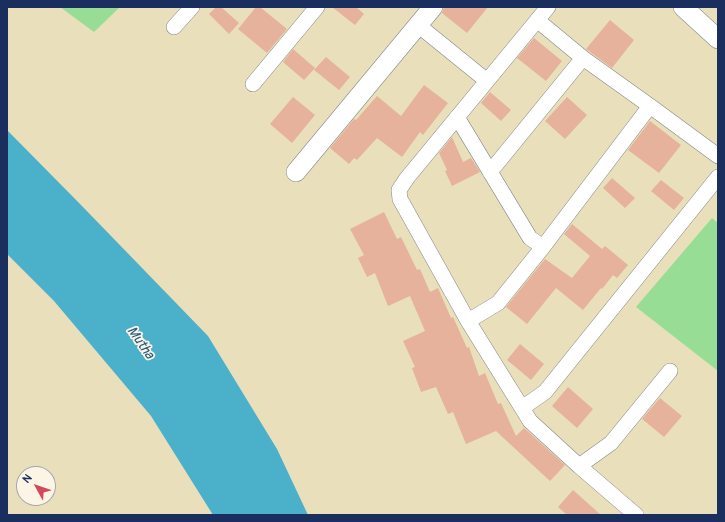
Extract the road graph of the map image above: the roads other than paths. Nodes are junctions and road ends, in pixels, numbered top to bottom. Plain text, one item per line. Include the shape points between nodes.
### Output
1 (192, 7) edge
2 (318, 7) edge
3 (433, 7) edge
4 (548, 7) edge
5 (683, 7) edge
6 (537, 20) junction
7 (418, 25) junction
8 (174, 27) dead end
9 (718, 39) edge
10 (583, 58) junction
11 (487, 80) junction
12 (253, 84) dead end
13 (650, 106) junction
14 (457, 117) junction
15 (718, 156) edge
16 (296, 172) dead end
17 (490, 172) junction
18 (718, 177) edge
19 (543, 247) junction
20 (468, 321) junction
21 (670, 371) dead end
22 (522, 408) junction
23 (579, 466) junction
24 (636, 515) edge

1 - 8 street
2 - 12 street
3 - 7 street
4 - 6 street
5 - 9 street
6 - 10 street
6 - 11 street
7 - 11 street
7 - 16 street
10 - 13 street
10 - 17 street
11 - 14 street
13 - 15 street
13 - 19 street
14 - 17 street
14 - 20 street via 399,190 400,199
17 - 19 street via 530,238
18 - 22 street via 545,392
19 - 20 street via 498,302
20 - 22 street
21 - 23 street via 611,443
22 - 23 street via 530,421
23 - 24 street

